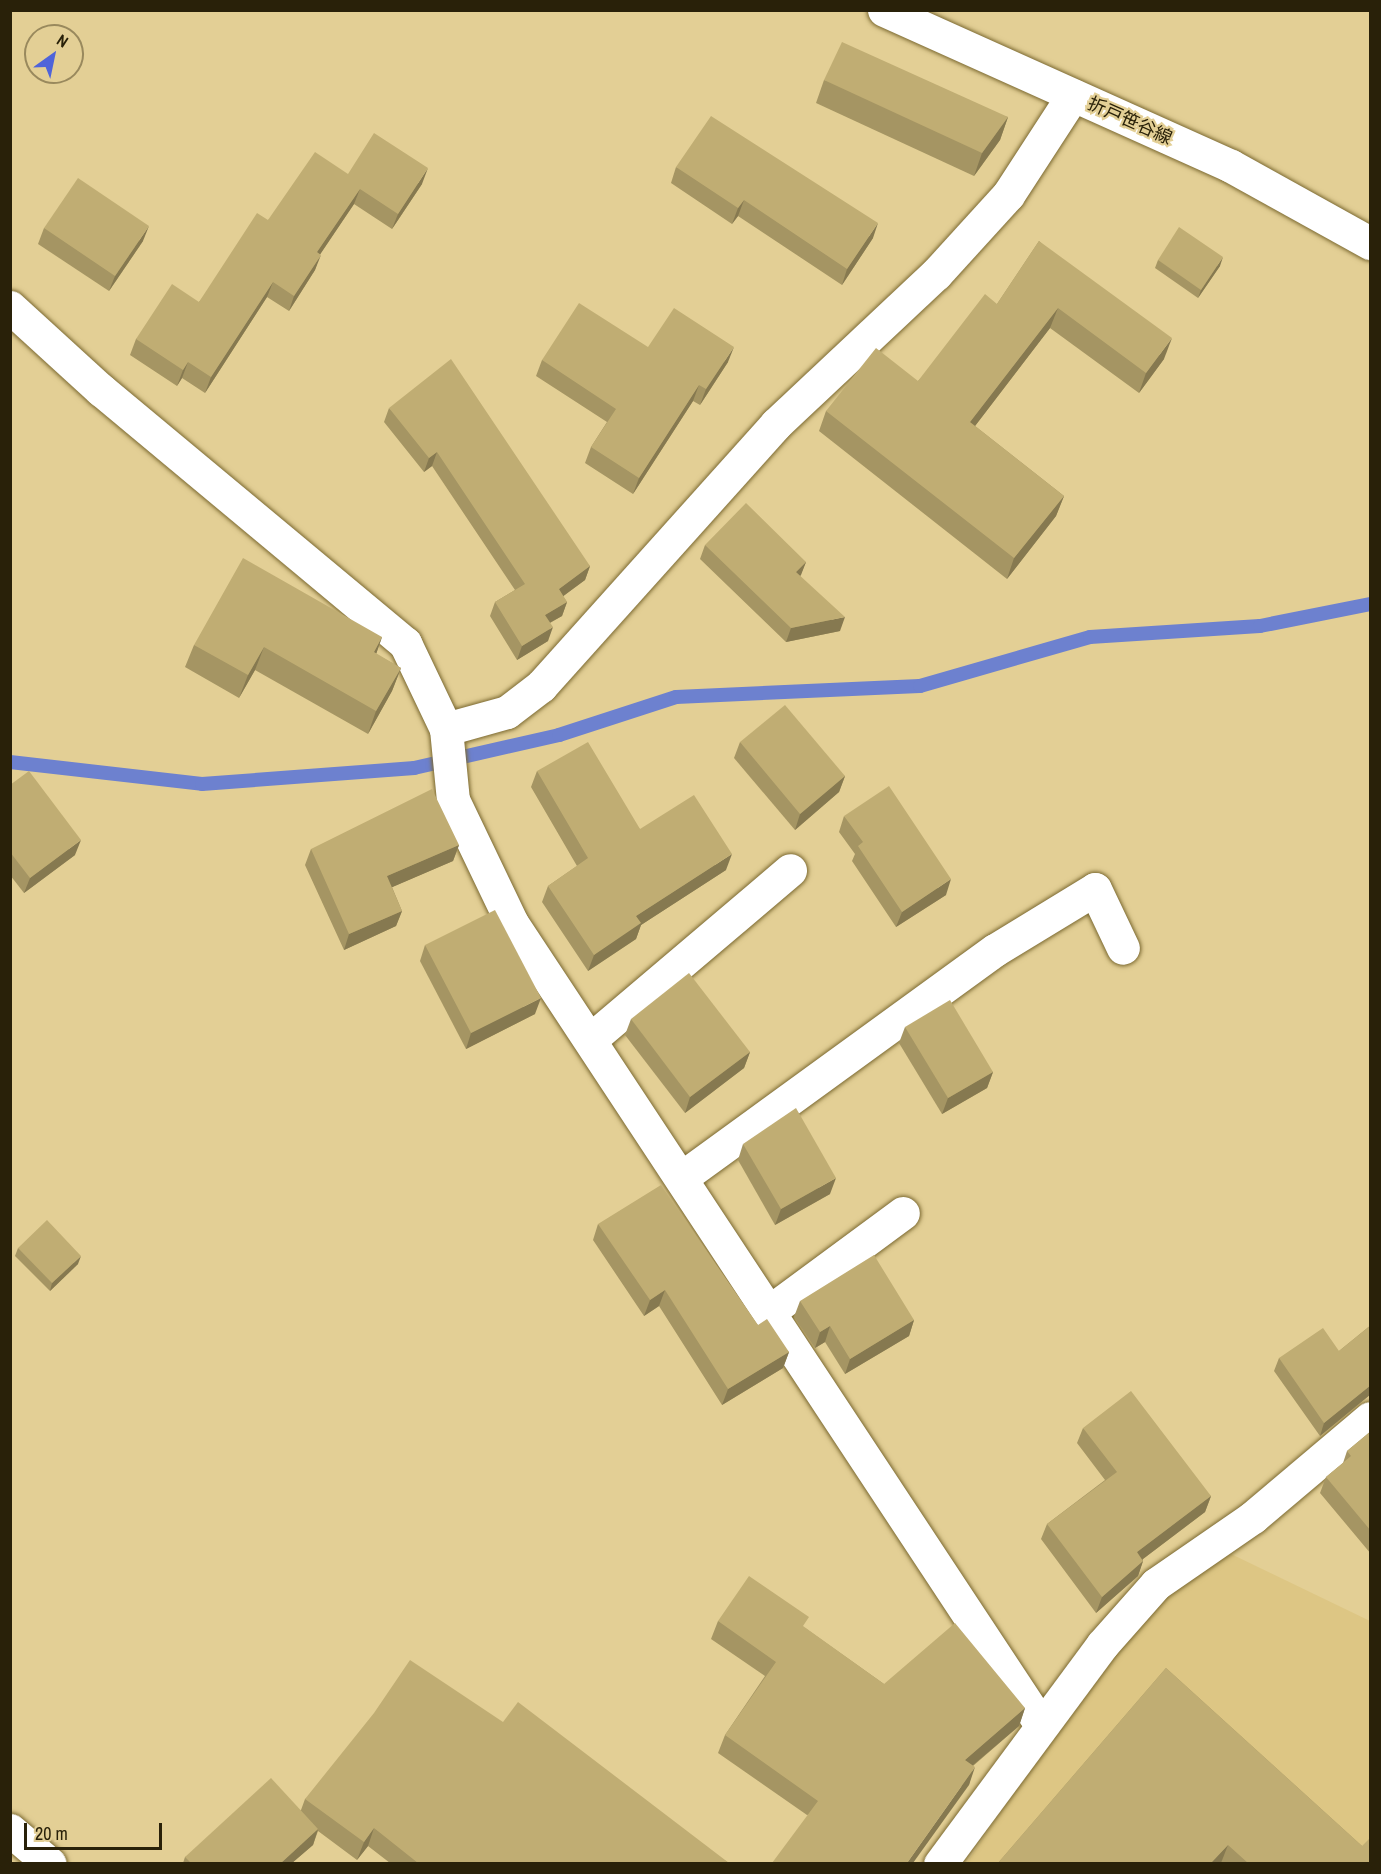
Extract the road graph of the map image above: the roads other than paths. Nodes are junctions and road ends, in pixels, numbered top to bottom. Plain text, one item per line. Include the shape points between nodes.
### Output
1 (884, 10) edge
2 (1073, 95) junction
3 (1371, 243) edge
4 (10, 307) edge
5 (446, 729) junction
6 (790, 870) dead end
7 (1123, 948) dead end
8 (591, 1039) junction
9 (681, 1178) junction
10 (903, 1213) dead end
11 (770, 1311) junction
12 (1371, 1418) edge
13 (1041, 1725) junction
14 (10, 1830) edge
15 (50, 1863) edge
16 (940, 1863) edge

1 - 2 street, 折戸笹谷線
2 - 3 street, 折戸笹谷線 via 1231,166
2 - 5 street via 1000,204 936,274 776,424 541,686 507,712
4 - 5 street via 101,390 405,643
5 - 8 street via 453,800 512,923
6 - 8 street
7 - 9 street via 1095,889 995,950
8 - 9 street
9 - 11 street
10 - 11 street
11 - 13 street
12 - 13 street via 1253,1517 1156,1584
13 - 16 street
14 - 15 street

